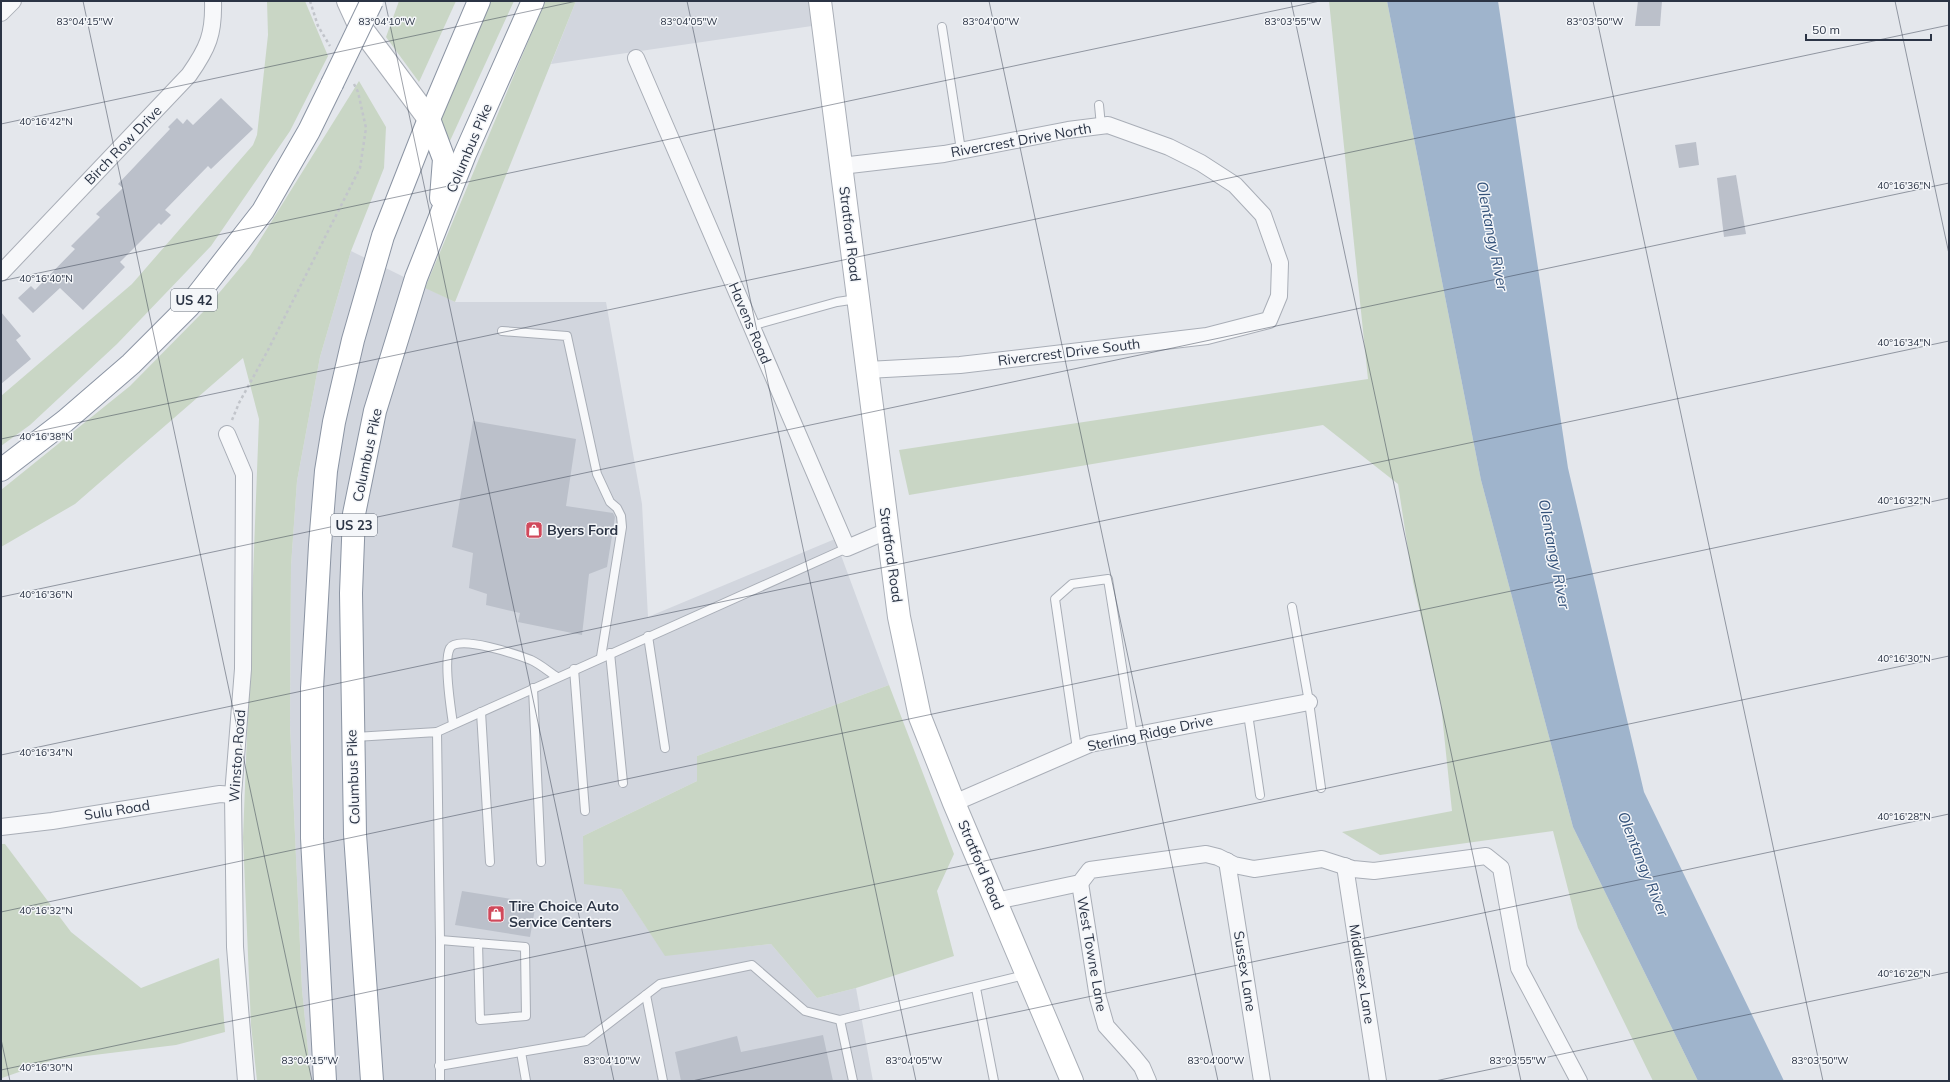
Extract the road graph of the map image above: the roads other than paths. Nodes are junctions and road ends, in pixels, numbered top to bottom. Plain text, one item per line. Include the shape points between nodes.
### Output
1 (13, 1) edge
2 (213, 1) edge
3 (348, 1) edge
4 (372, 1) edge
5 (479, 1) edge
6 (533, 1) edge
7 (820, 1) edge
8 (1, 13) edge
9 (942, 27) dead end
10 (636, 58) dead end
11 (1099, 105) dead end
12 (429, 119) junction
13 (1101, 126) junction
14 (961, 150) junction
15 (841, 166) junction
16 (439, 217) junction
17 (1, 273) edge
18 (858, 298) junction
19 (1269, 320) joint
20 (752, 326) junction
21 (502, 331) dead end
22 (866, 370) junction
23 (227, 434) road end
24 (1, 470) edge
25 (887, 531) junction
26 (847, 548) junction
27 (1292, 607) dead end
28 (648, 636) junction
29 (610, 653) junction
30 (601, 657) junction
31 (574, 669) junction
32 (557, 677) junction
33 (533, 688) junction
34 (1309, 702) junction
35 (481, 712) junction
36 (1248, 714) junction
37 (453, 724) junction
38 (437, 732) junction
39 (1133, 736) junction
40 (352, 737) junction
41 (665, 748) dead end
42 (1077, 750) junction
43 (623, 783) dead end
44 (1321, 788) dead end
45 (233, 795) junction
46 (1260, 795) dead end
47 (954, 802) junction
48 (585, 811) dead end
49 (1, 827) edge
50 (1227, 861) junction
51 (490, 862) dead end
52 (541, 862) dead end
53 (1345, 866) junction
54 (1080, 883) junction
55 (996, 901) junction
56 (440, 940) junction
57 (478, 943) junction
58 (1027, 975) junction
59 (976, 988) junction
60 (646, 995) junction
61 (840, 1020) junction
62 (520, 1052) junction
63 (439, 1066) junction
64 (246, 1081) edge
65 (325, 1081) edge
66 (372, 1081) edge
67 (440, 1081) edge
68 (526, 1081) edge
69 (663, 1081) edge
70 (853, 1081) edge
71 (994, 1081) edge
72 (1072, 1081) edge
73 (1148, 1081) edge
74 (1262, 1081) edge
75 (1378, 1081) edge
76 (1580, 1081) edge

1 - 8 street
2 - 17 street, Birch Row Drive via 214,22 205,52 189,75
3 - 12 main road via 360,25
4 - 24 main road, US 42, bridge via 341,81 263,211 189,306 132,364
5 - 12 main road, US 23
6 - 16 main road, Columbus Pike / US 23
7 - 15 main road, Stratford Road
9 - 14 lane
10 - 20 street, Havens Road
11 - 13 lane
12 - 16 main road via 444,159
12 - 65 main road, US 23 via 384,236 353,340 334,422 326,471 312,688 312,838
13 - 14 street, Rivercrest Drive North
13 - 19 street, Rivercrest Drive North via 1108,126 1169,147 1201,162 1235,185 1263,215 1280,263 1279,296
14 - 15 street, Rivercrest Drive North
15 - 18 main road, Stratford Road
16 - 40 main road, Columbus Pike / US 23 via 400,324 375,411 354,514 351,593
18 - 20 lane
18 - 22 main road, Stratford Road
19 - 22 street, Rivercrest Drive South via 1207,336 1131,346 960,365
20 - 26 street, Havens Road
21 - 30 lane via 567,336 597,474 610,502 618,508 621,516 622,527
22 - 25 main road, Stratford Road
23 - 45 street, Winston Road via 244,474 243,669
25 - 26 street
25 - 47 main road, Stratford Road via 899,617 920,717
26 - 28 lane
27 - 34 lane
28 - 29 lane
28 - 41 lane
29 - 30 lane
29 - 43 lane
30 - 31 lane
31 - 32 lane
31 - 48 lane
32 - 33 lane
32 - 37 lane via 532,661 467,642 454,644 448,653 449,703
33 - 35 lane
33 - 52 lane
34 - 36 street, Sterling Ridge Drive
34 - 44 lane
35 - 37 lane
35 - 51 lane
36 - 39 street, Sterling Ridge Drive
36 - 46 lane
37 - 38 lane
38 - 40 lane
38 - 56 lane
39 - 42 street, Sterling Ridge Drive via 1090,744
39 - 42 lane via 1108,579 1072,584 1055,598
40 - 66 main road, Columbus Pike / US 23 via 355,841
42 - 47 street, Sterling Ridge Drive
45 - 49 street, Sulu Road via 204,796
45 - 64 street, Winston Road via 235,947
47 - 55 main road, Stratford Road
50 - 53 street, West Towne Lane via 1254,869 1322,859
50 - 54 street, West Towne Lane via 1206,854 1090,870
50 - 74 street, Sussex Lane
53 - 75 street, Middlesex Lane
53 - 76 street, West Towne Lane via 1353,870 1374,871 1486,856 1501,868 1519,968
54 - 55 street, West Towne Lane
54 - 73 street, West Towne Lane via 1098,998 1106,1026 1142,1067
55 - 58 main road, Stratford Road
56 - 57 lane
56 - 63 lane
57 - 57 lane via 525,947 526,1016 480,1020
58 - 59 lane
58 - 72 main road, Stratford Road
59 - 61 lane
59 - 71 lane
60 - 61 lane via 660,984 752,965 805,1011
60 - 62 lane via 586,1041
60 - 69 lane
61 - 70 lane
62 - 63 lane
62 - 68 lane
63 - 67 lane

